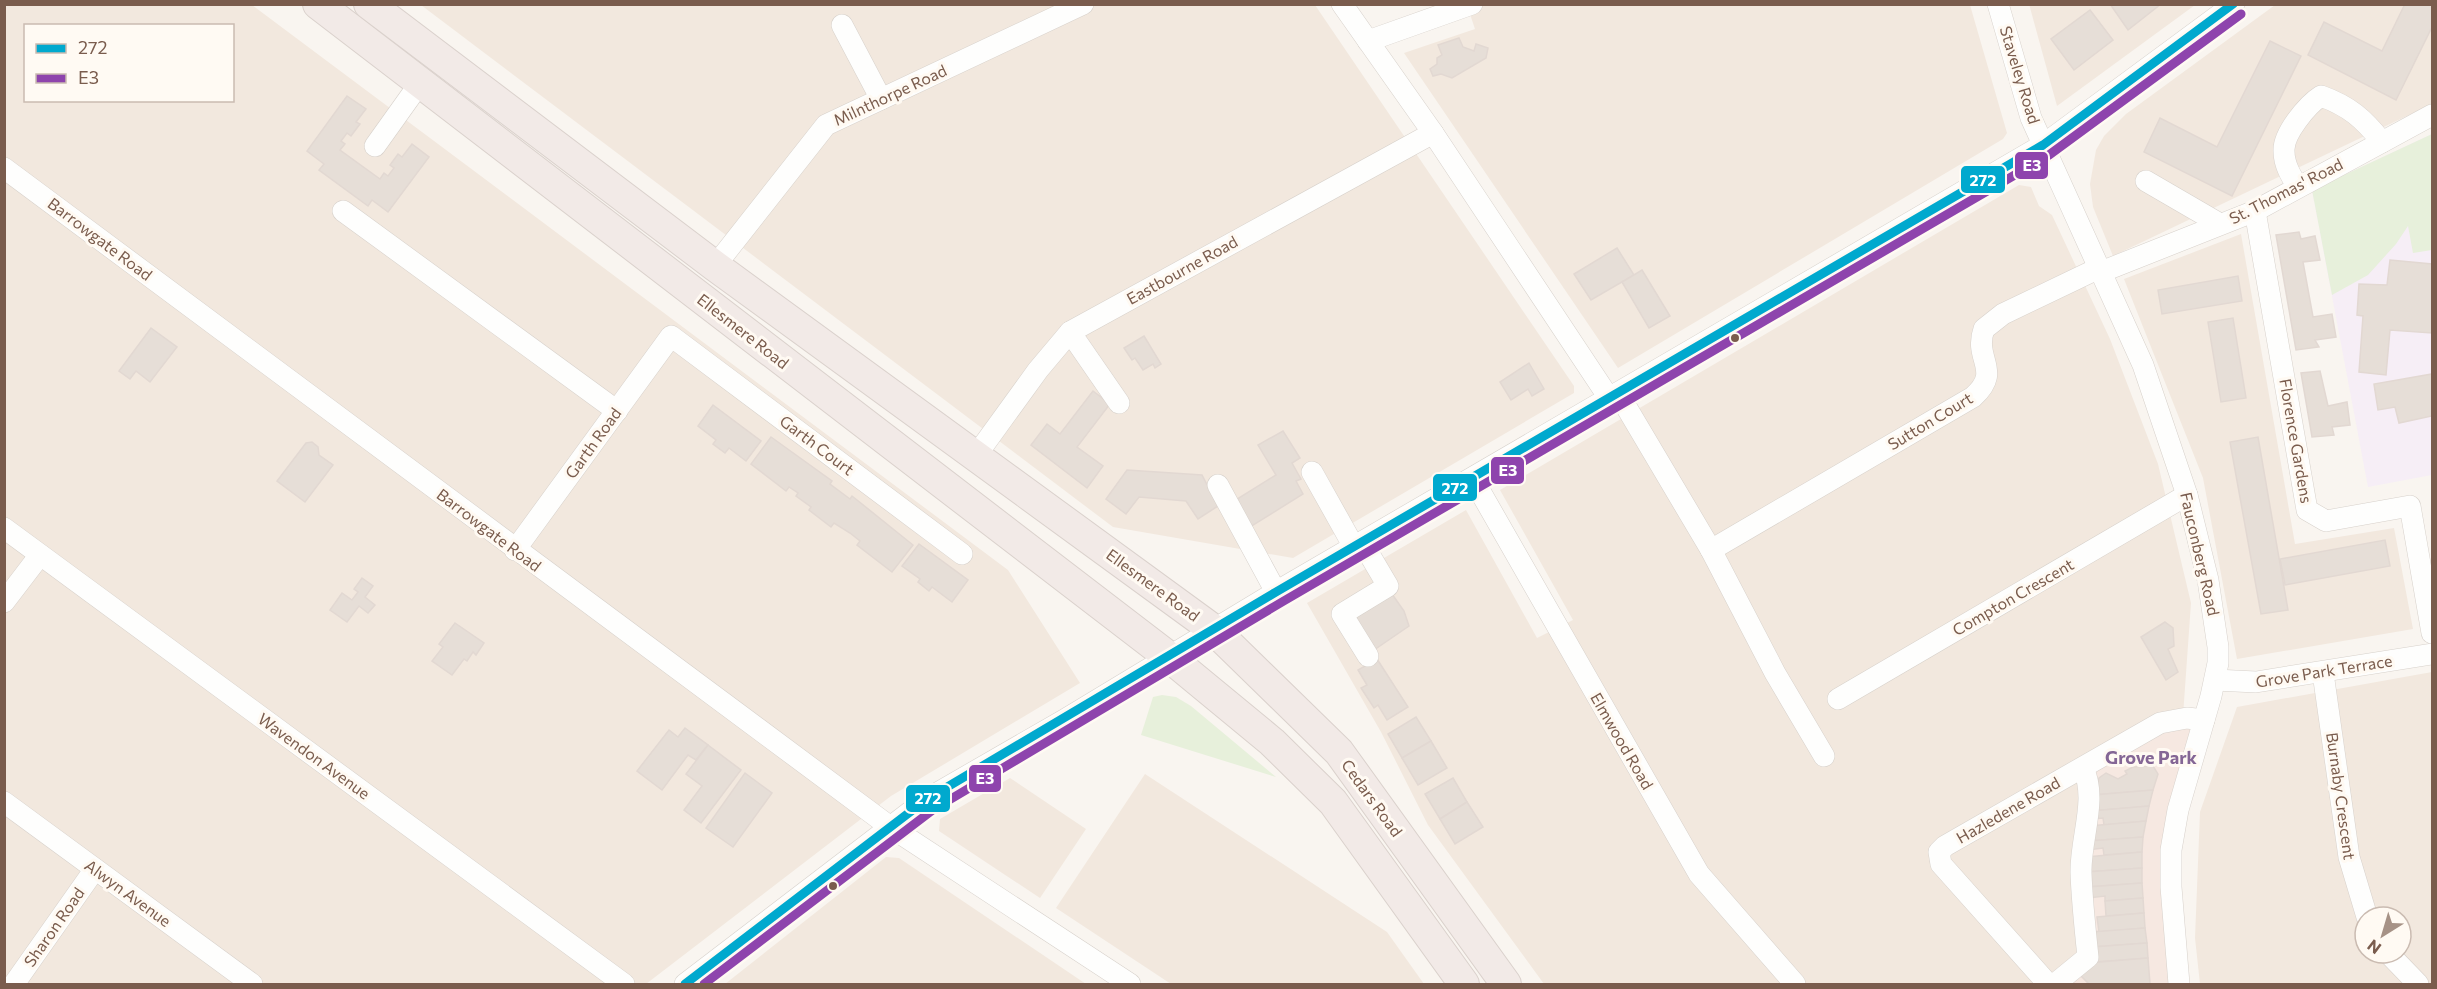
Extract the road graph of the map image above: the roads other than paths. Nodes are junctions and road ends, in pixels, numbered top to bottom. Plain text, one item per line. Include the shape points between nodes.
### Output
1 (318, 4) edge
2 (369, 4) edge
3 (1083, 4) edge
4 (1342, 4) edge
5 (1472, 4) edge
6 (1998, 4) edge
7 (2234, 4) edge
8 (842, 25) dead end
9 (1368, 40) junction
10 (420, 83) junction
11 (881, 99) junction
12 (2433, 114) edge
13 (1433, 133) junction
14 (2382, 142) junction
15 (2043, 145) junction
16 (375, 146) dead end
17 (4, 168) edge
18 (2146, 181) dead end
19 (2298, 187) junction
20 (344, 211) dead end
21 (2255, 211) junction
22 (2220, 224) junction
23 (715, 266) junction
24 (2100, 270) junction
25 (1070, 332) junction
26 (671, 336) joint
27 (1613, 396) junction
28 (1119, 403) dead end
29 (616, 411) junction
30 (975, 457) junction
31 (1312, 472) dead end
32 (1473, 479) junction
33 (1218, 485) dead end
34 (2187, 495) junction
35 (4, 528) edge
36 (1358, 545) junction
37 (515, 550) junction
38 (1711, 550) junction
39 (962, 554) dead end
40 (40, 555) junction
41 (1276, 592) junction
42 (4, 602) edge
43 (1214, 630) junction
44 (2433, 633) edge
45 (2433, 654) edge
46 (1368, 656) dead end
47 (1169, 657) junction
48 (2323, 673) junction
49 (2215, 680) junction
50 (1838, 699) dead end
51 (2204, 720) junction
52 (1824, 756) dead end
53 (2083, 768) junction
54 (4, 802) edge
55 (890, 826) junction
56 (95, 869) junction
57 (2363, 905) edge
58 (2400, 965) edge
59 (1122, 982) edge
60 (1461, 983) edge
61 (14, 984) edge
62 (252, 984) edge
63 (624, 984) edge
64 (685, 984) edge
65 (1506, 984) edge
66 (1795, 984) edge
67 (2048, 984) edge
68 (2055, 984) edge
69 (2179, 984) edge
70 (2418, 984) edge

1 - 10 highway, Ellesmere Road
2 - 23 highway, Ellesmere Road
3 - 11 street, Milnthorpe Road
4 - 9 street
5 - 9 street
6 - 15 street, Staveley Road via 2031,118
7 - 15 street
8 - 11 street
9 - 13 street
10 - 16 street
10 - 47 highway, Ellesmere Road
11 - 23 street, Milnthorpe Road via 826,125
12 - 14 street, St. Thomas' Road
13 - 25 street, Eastbourne Road
13 - 27 street
14 - 19 street, St. Thomas' Road
14 - 19 street via 2362,118 2343,104 2321,96 2307,105 2283,149 2287,168
15 - 24 street, Fauconberg Road
15 - 27 street
17 - 37 street, Barrowgate Road
18 - 22 street
19 - 21 street, St. Thomas' Road
20 - 29 street
21 - 22 street, St. Thomas' Road
21 - 44 street, Florence Gardens via 2307,510 2326,521 2410,506
22 - 24 street, St. Thomas' Road
23 - 30 highway, Ellesmere Road
24 - 34 street, Fauconberg Road via 2143,365
24 - 38 street, Sutton Court via 2003,314 1984,329 1981,346 1988,378 1973,397
25 - 28 street
25 - 30 street, Eastbourne Road
26 - 29 street, Garth Road
26 - 39 street, Garth Court
27 - 32 street
27 - 38 street
29 - 37 street, Garth Road
30 - 43 highway, Ellesmere Road
31 - 36 street
32 - 36 street
32 - 66 street, Elmwood Road via 1699,874
33 - 41 street
34 - 49 street, Fauconberg Road via 2215,623
34 - 50 street, Compton Crescent
35 - 40 street, Wavendon Avenue
36 - 41 street
36 - 46 street via 1388,586 1342,614
37 - 55 street, Barrowgate Road
38 - 52 street via 1775,673
40 - 42 street
40 - 63 street, Wavendon Avenue
41 - 43 street
43 - 47 street
43 - 65 highway, Cedars Road via 1339,752
45 - 48 street, Grove Park Terrace
47 - 55 street via 927,799
47 - 60 highway, Cedars Road via 1272,742 1333,802
48 - 49 street, Grove Park Terrace via 2256,682
48 - 57 street, Burnaby Crescent via 2349,857
49 - 51 street, Fauconberg Road
51 - 53 street, Hazledene Road via 2187,718 2160,723
51 - 69 street, Fauconberg Road via 2178,810 2171,850
53 - 67 street, Hazledene Road via 1945,846 1938,858
53 - 68 street via 2091,789 2081,862 2088,957
54 - 56 street, Alwyn Avenue
55 - 59 street, Barrowgate Road
55 - 64 street
56 - 61 street, Sharon Road
56 - 62 street, Alwyn Avenue
58 - 70 street

